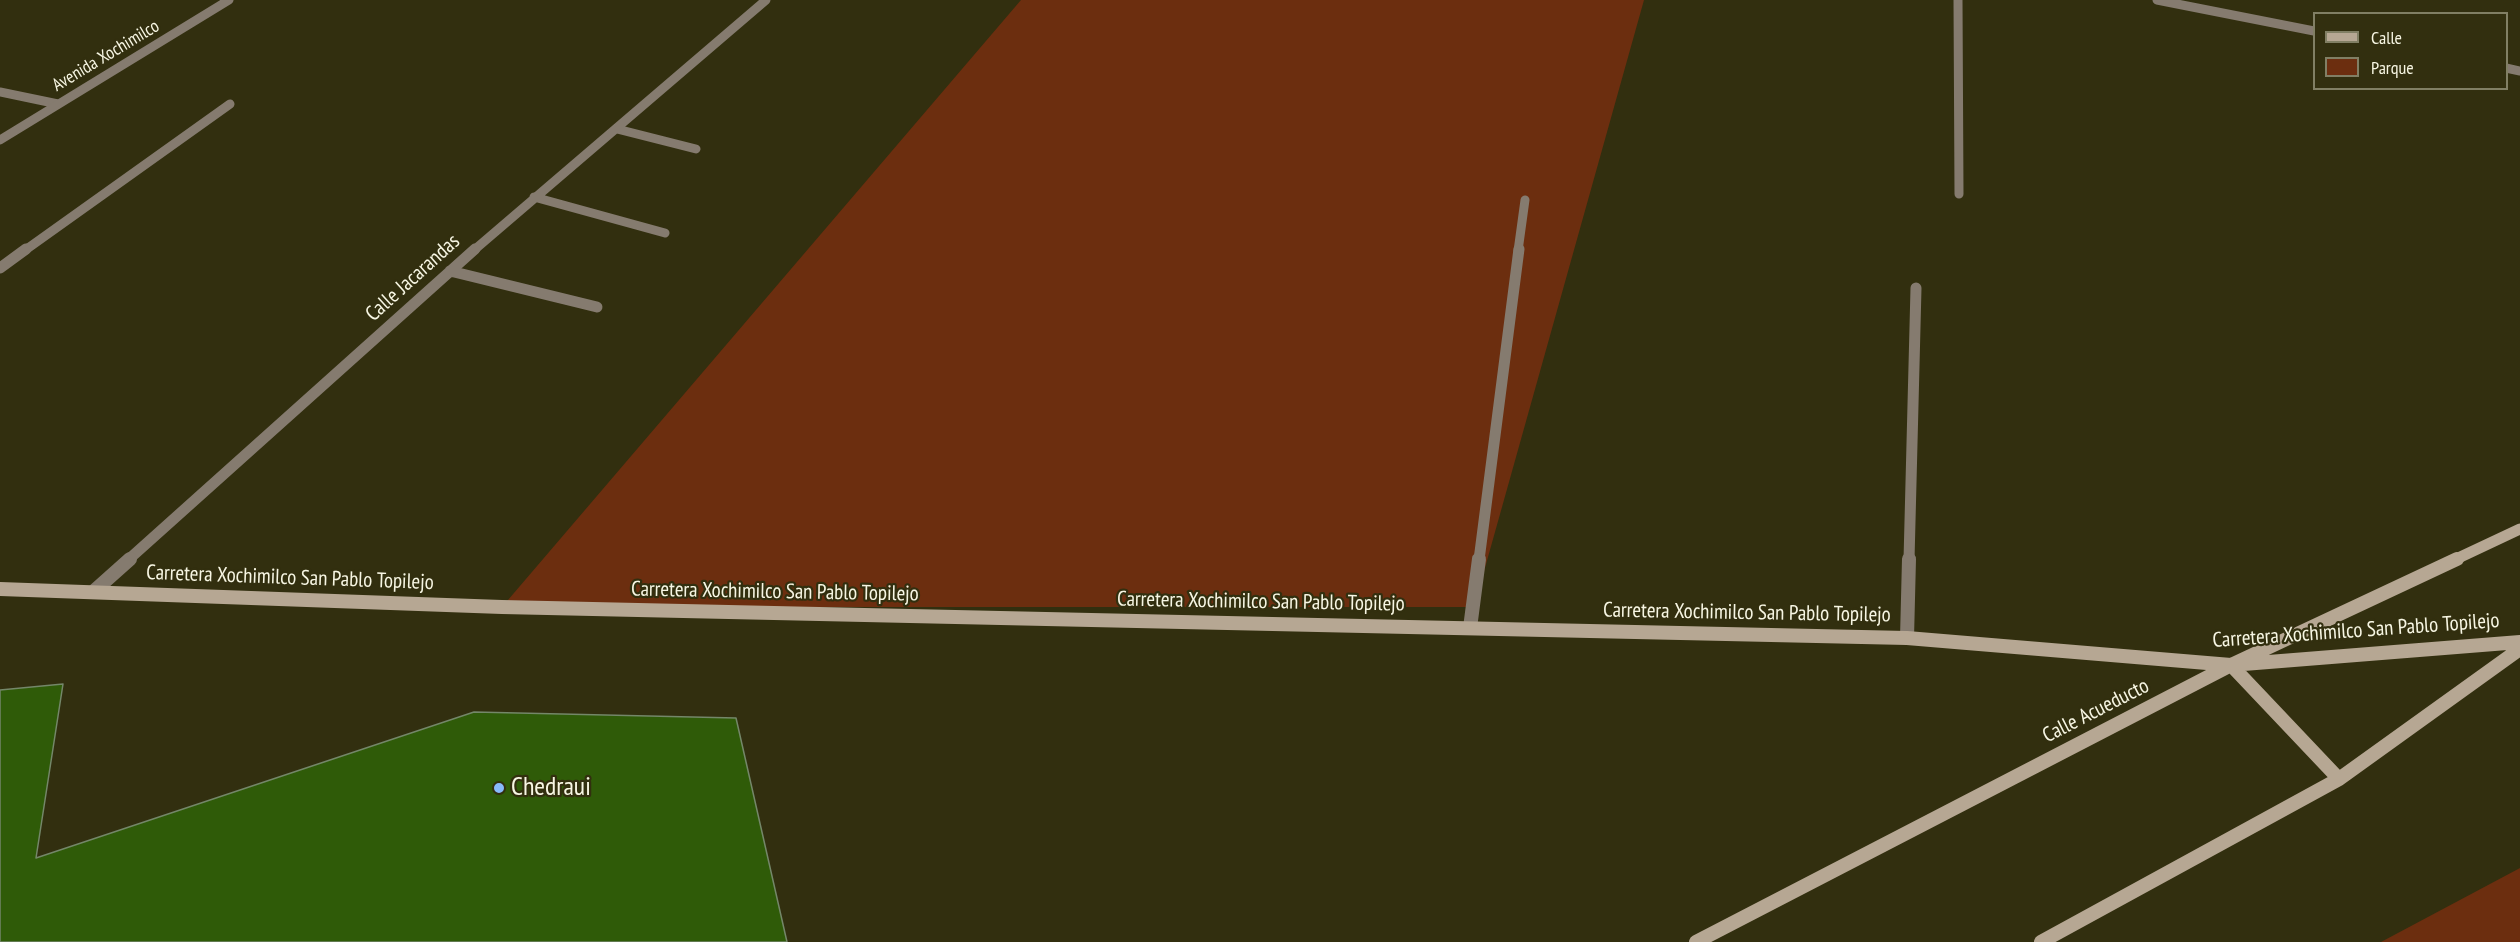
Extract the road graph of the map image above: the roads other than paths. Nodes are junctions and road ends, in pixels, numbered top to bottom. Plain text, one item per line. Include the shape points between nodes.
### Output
1 (229, 0) edge
2 (766, 0) edge
3 (1958, 0) edge
4 (2157, 0) edge
5 (2313, 31) edge
6 (0, 92) edge
7 (58, 104) junction
8 (230, 104) dead end
9 (617, 129) junction
10 (0, 140) edge
11 (696, 149) dead end
12 (1959, 194) dead end
13 (534, 197) junction
14 (1525, 200) dead end
15 (665, 233) dead end
16 (0, 268) edge
17 (450, 271) junction
18 (1916, 288) dead end
19 (597, 308) dead end
20 (2520, 529) edge
21 (0, 590) edge
22 (93, 592) junction
23 (1470, 627) junction
24 (1907, 638) junction
25 (2520, 642) edge
26 (2520, 649) edge
27 (2231, 665) junction
28 (2339, 779) junction
29 (1696, 942) edge
30 (2041, 942) edge

1 - 7 street, Avenida Xochimilco
2 - 9 street, Calle Jacarandas
3 - 12 street
4 - 5 street
6 - 7 street
7 - 10 street, Avenida Xochimilco
8 - 16 street
9 - 11 street
9 - 13 street, Calle Jacarandas
13 - 15 street
13 - 17 street, Calle Jacarandas
14 - 23 street
17 - 19 street
17 - 22 street, Calle Jacarandas
18 - 24 street
20 - 27 main road, Calle Acueducto
21 - 22 main road, Carretera Xochimilco San Pablo Topilejo
22 - 23 main road, Carretera Xochimilco San Pablo Topilejo via 502,607
23 - 24 main road, Carretera Xochimilco San Pablo Topilejo
24 - 27 main road, Carretera Xochimilco San Pablo Topilejo
25 - 27 main road, Carretera Xochimilco San Pablo Topilejo
26 - 28 main road
27 - 28 main road
27 - 29 main road, Calle Acueducto
28 - 30 main road

